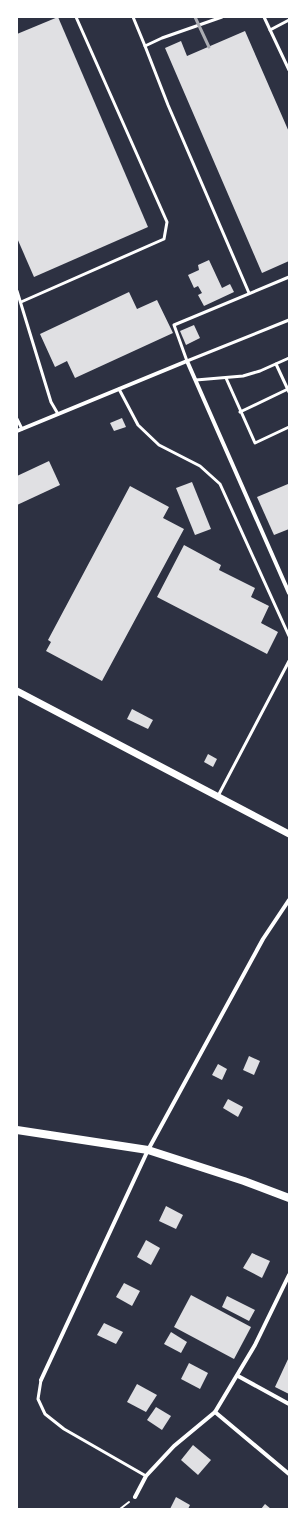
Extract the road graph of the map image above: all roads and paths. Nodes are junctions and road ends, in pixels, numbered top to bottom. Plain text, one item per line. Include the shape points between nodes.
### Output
1 (76, 17) edge
2 (133, 17) edge
3 (222, 17) edge
4 (264, 17) edge
5 (289, 20) edge
6 (270, 30) junction
7 (145, 46) junction
8 (289, 70) edge
9 (289, 276) edge
10 (17, 291) edge
11 (249, 294) junction
12 (21, 302) junction
13 (289, 320) edge
14 (289, 358) edge
15 (187, 361) junction
16 (276, 364) junction
17 (226, 378) junction
18 (196, 380) junction
19 (118, 389) junction
20 (288, 390) edge
21 (240, 412) junction
22 (58, 414) junction
23 (17, 419) edge
24 (289, 427) edge
25 (22, 429) junction
26 (17, 431) edge
27 (289, 593) edge
28 (289, 636) edge
29 (289, 661) edge
30 (17, 691) edge
31 (218, 797) junction
32 (289, 834) edge
33 (289, 900) edge
34 (17, 1130) edge
35 (148, 1150) junction
36 (289, 1198) edge
37 (289, 1275) edge
38 (238, 1376) junction
39 (41, 1380) joint
40 (289, 1404) edge
41 (215, 1412) junction
42 (289, 1474) edge
43 (146, 1476) junction
44 (135, 1497) joint
45 (120, 1509) edge

1 - 12 lane via 167,222 164,239
2 - 7 lane
3 - 7 lane
4 - 6 lane
5 - 6 lane
6 - 8 lane
7 - 11 lane
9 - 11 lane
10 - 12 lane
11 - 15 lane via 174,325
12 - 22 lane via 51,402
13 - 15 lane
14 - 16 lane
15 - 18 street
15 - 19 street
16 - 17 lane via 248,375
16 - 20 lane
17 - 18 lane
17 - 21 lane
18 - 27 street
19 - 22 street
19 - 28 lane via 138,425 159,445 200,466 220,484
20 - 21 lane
21 - 24 lane via 255,443
22 - 25 street
23 - 25 lane
25 - 26 street
29 - 31 lane
30 - 31 street
31 - 32 street
33 - 35 street via 263,939
34 - 35 main road
35 - 36 main road
35 - 39 street
37 - 38 street
38 - 40 street
38 - 41 street
39 - 43 lane via 38,1399 45,1414 64,1429
41 - 42 street
41 - 43 street via 174,1446
43 - 44 street
44 - 45 path

